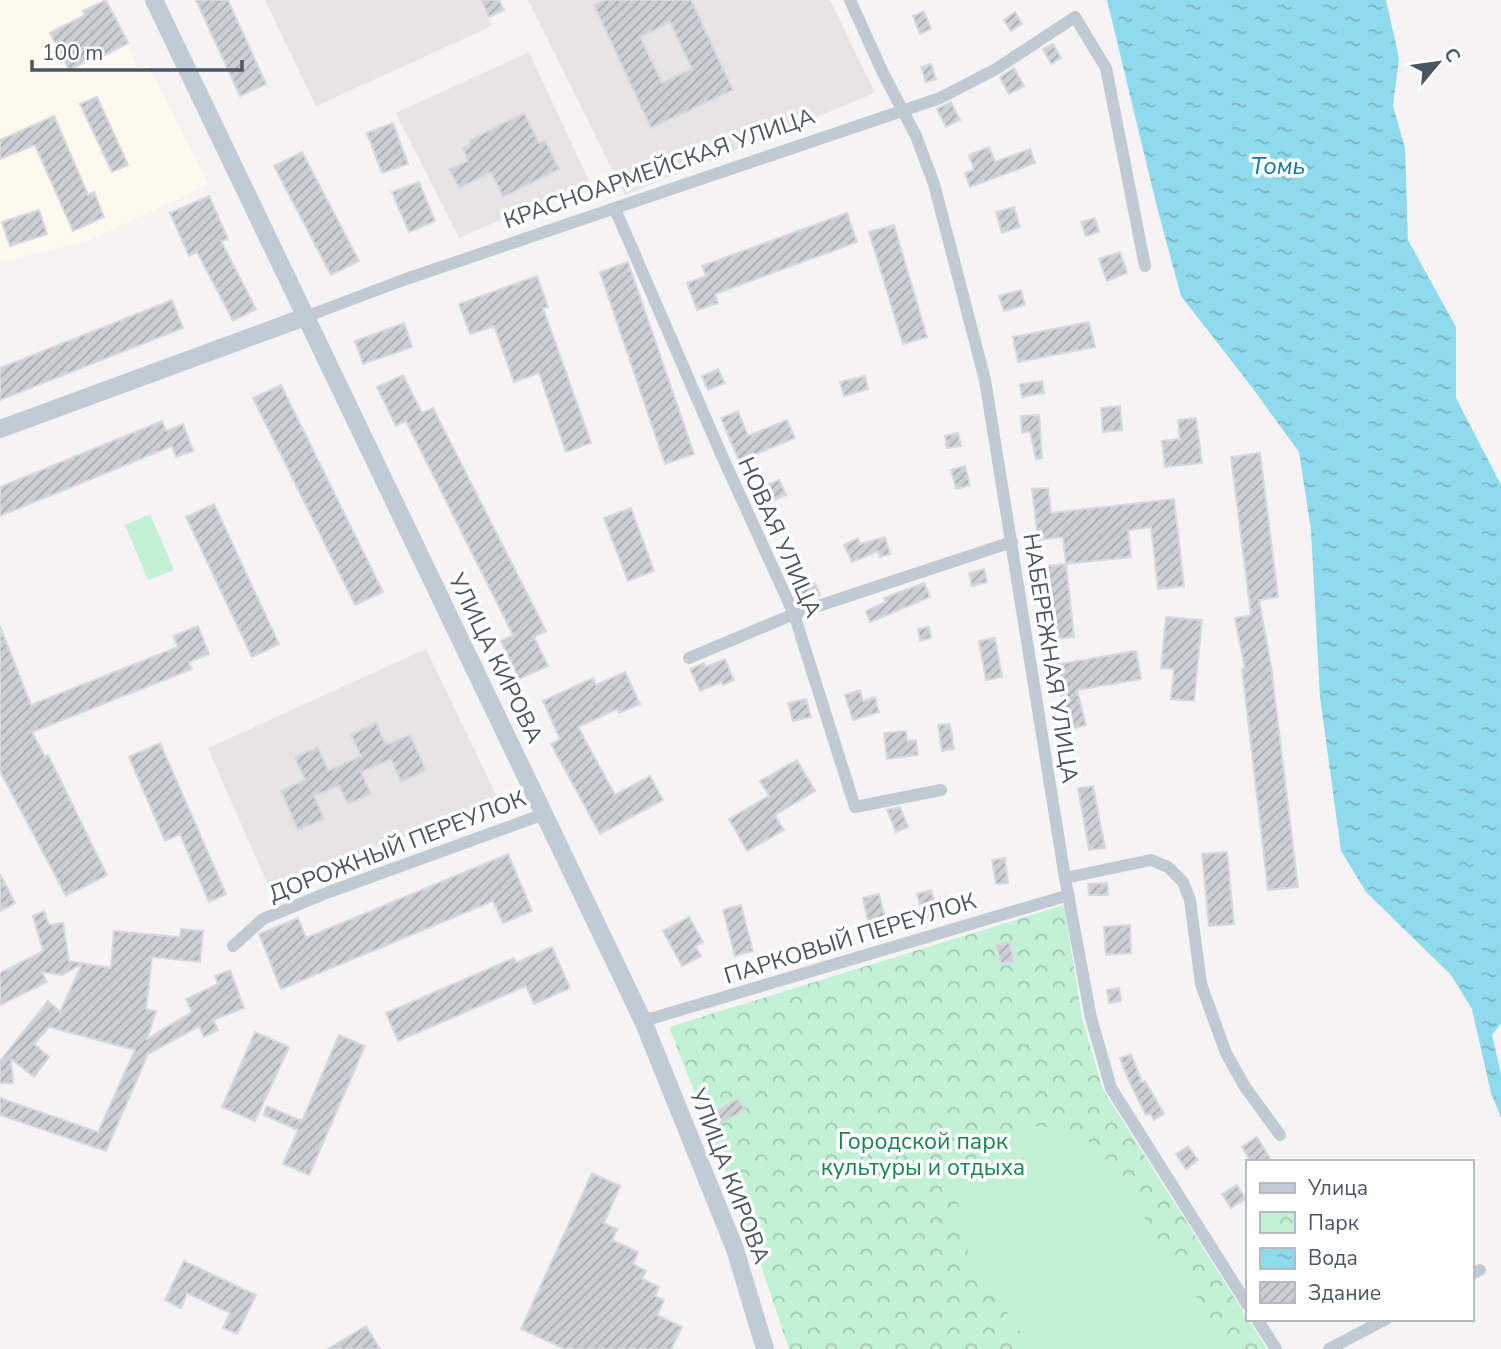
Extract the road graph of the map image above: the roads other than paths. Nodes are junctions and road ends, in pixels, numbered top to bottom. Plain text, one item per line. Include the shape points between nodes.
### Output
1 (155, 0) edge
2 (850, 0) edge
3 (902, 110) junction
4 (615, 209) junction
5 (1145, 266) dead end
6 (304, 317) junction
7 (0, 429) edge
8 (1012, 542) junction
9 (794, 614) junction
10 (689, 658) dead end
11 (941, 790) dead end
12 (544, 814) junction
13 (1065, 878) junction
14 (1069, 895) junction
15 (233, 946) dead end
16 (643, 1021) junction
17 (1279, 1135) dead end
18 (1246, 1302) edge
19 (1258, 1321) edge
20 (1382, 1321) edge
21 (765, 1349) edge
22 (1276, 1349) edge
23 (1329, 1349) edge

1 - 6 main road, УЛИЦА КИРОВА
2 - 3 street, НАБЕРЕЖНАЯ УЛИЦА
3 - 4 street, КРАСНОАРМЕЙСКАЯ УЛИЦА
3 - 5 street, КРАСНОАРМЕЙСКАЯ УЛИЦА via 996,69 1075,17 1106,68
3 - 8 street, НАБЕРЕЖНАЯ УЛИЦА via 934,184 985,380
4 - 6 street, КРАСНОАРМЕЙСКАЯ УЛИЦА
4 - 9 street, НОВАЯ УЛИЦА
6 - 7 main road, КРАСНОАРМЕЙСКАЯ УЛИЦА
6 - 12 main road, УЛИЦА КИРОВА
8 - 9 street
8 - 13 street, НАБЕРЕЖНАЯ УЛИЦА
9 - 10 street
9 - 11 street, НОВАЯ УЛИЦА via 855,807
12 - 15 street, ДОРОЖНЫЙ ПЕРЕУЛОК via 262,919
12 - 16 main road, УЛИЦА КИРОВА
13 - 14 street, НАБЕРЕЖНАЯ УЛИЦА
13 - 17 street via 1151,860 1168,867 1182,882 1190,900 1201,984 1226,1053
14 - 16 street, ПАРКОВЫЙ ПЕРЕУЛОК
14 - 18 street, НАБЕРЕЖНАЯ УЛИЦА via 1091,1018 1111,1088
16 - 21 main road, УЛИЦА КИРОВА via 735,1249
19 - 22 street
20 - 23 street

